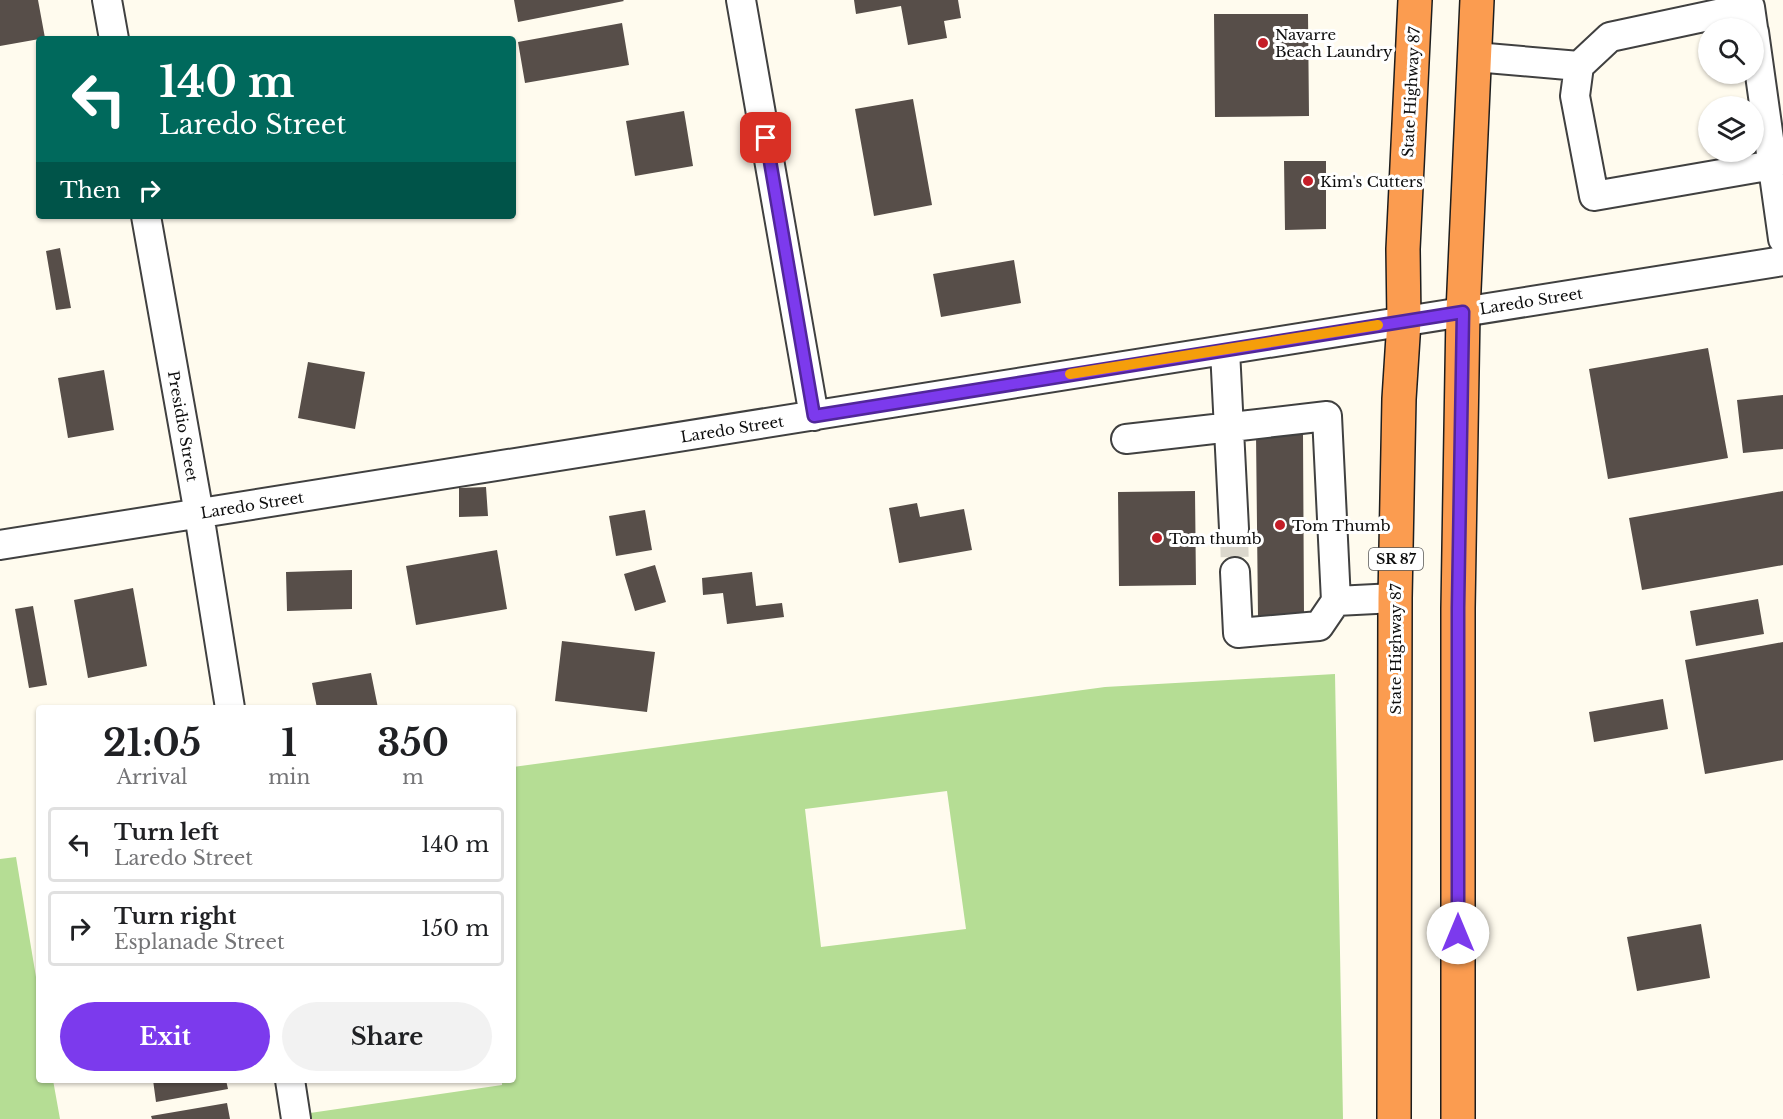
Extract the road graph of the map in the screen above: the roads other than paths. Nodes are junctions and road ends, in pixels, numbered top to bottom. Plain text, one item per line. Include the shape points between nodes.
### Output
1 (108, 0) edge
2 (741, 0) edge
3 (1415, 0) edge
4 (1477, 0) edge
5 (1698, 18) edge
6 (1699, 18) edge
7 (1751, 18) edge
8 (114, 36) edge
9 (1475, 57) junction
10 (1579, 66) junction
11 (1761, 84) edge
12 (1773, 165) junction
13 (147, 219) edge
14 (1783, 239) edge
15 (1783, 261) edge
16 (1463, 312) junction
17 (1404, 321) junction
18 (1225, 350) junction
19 (814, 416) junction
20 (1230, 426) junction
21 (1126, 439) dead end
22 (199, 514) junction
23 (1233, 529) tunnel mouth
24 (0, 545) edge
25 (1236, 572) tunnel mouth
26 (1395, 598) junction
27 (1336, 601) junction
28 (230, 705) edge
29 (290, 1083) edge
30 (296, 1119) edge
31 (1394, 1119) edge
32 (1458, 1119) edge

1 - 8 street
2 - 19 street
3 - 17 highway, State Highway 87 / SR 87 via 1403,249
4 - 9 highway
5 - 10 street via 1610,37
6 - 7 street via 1750,7
9 - 10 street
9 - 16 highway
10 - 12 street via 1575,96 1594,196
11 - 12 street
12 - 14 street
13 - 22 street, Presidio Street
15 - 16 street, Laredo Street
16 - 17 street, Laredo Street
16 - 32 highway via 1458,608
17 - 18 street, Laredo Street
17 - 26 highway, State Highway 87 / SR 87
18 - 19 street, Laredo Street
18 - 20 street
19 - 22 street, Laredo Street
20 - 21 street
20 - 23 street
20 - 27 street via 1327,416
22 - 24 street, Laredo Street
22 - 28 street, Presidio Street
25 - 27 street via 1238,633 1319,626
26 - 27 street
26 - 31 highway, State Highway 87 / SR 87
29 - 30 street

